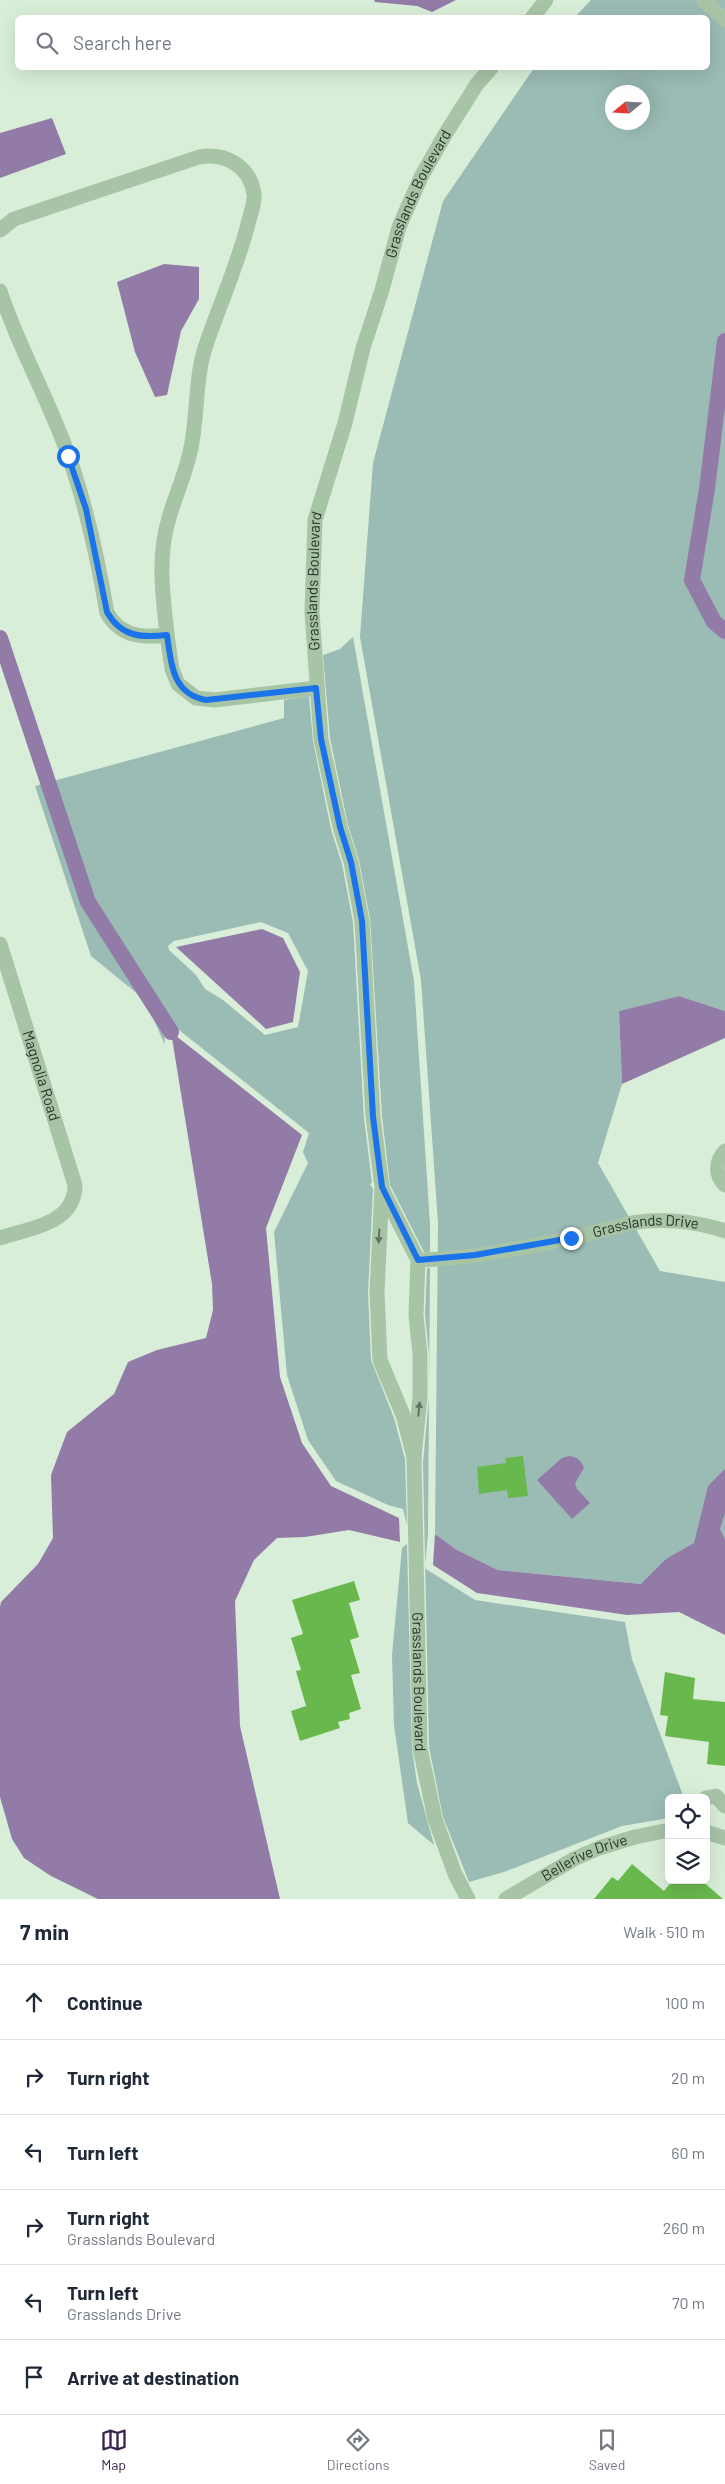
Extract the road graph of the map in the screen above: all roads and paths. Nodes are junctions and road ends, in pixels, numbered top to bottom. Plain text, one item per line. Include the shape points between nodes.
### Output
1 (546, 0) edge
2 (704, 0) edge
3 (534, 15) edge
4 (725, 20) edge
5 (489, 70) edge
6 (0, 230) edge
7 (0, 291) edge
8 (167, 635) junction
9 (316, 688) junction
10 (0, 944) edge
11 (725, 1151) edge
12 (725, 1185) edge
13 (382, 1187) junction
14 (725, 1231) edge
15 (0, 1238) edge
16 (418, 1260) junction
17 (414, 1457) junction
18 (710, 1797) edge
19 (725, 1806) edge
20 (665, 1831) edge
21 (710, 1833) edge
22 (725, 1838) edge
23 (468, 1899) edge
24 (506, 1899) edge

1 - 3 street
2 - 4 street
5 - 9 street, Grasslands Boulevard via 472,92 421,177 398,227 315,520 312,612
6 - 8 street via 14,218 199,157 226,157 248,175 254,200 233,276 199,369 192,442 163,543 162,589
7 - 8 street via 13,330 68,456 86,509 107,612 112,621 134,636
8 - 9 street via 172,669 178,684 196,698 222,699
9 - 13 street, Grasslands Boulevard via 321,739 362,921 373,1117
10 - 15 street, Magnolia Road via 75,1185 70,1207 59,1218
11 - 12 street via 717,1166
13 - 16 street, Grasslands Boulevard
13 -> 17 street, Grasslands Boulevard via 377,1292 380,1360 403,1415
14 - 16 street, Grasslands Drive via 675,1221 630,1224 575,1238 475,1255
17 -> 16 street, Grasslands Boulevard via 420,1398 416,1315
17 - 23 street, Grasslands Boulevard via 420,1748 435,1819
18 - 19 street via 716,1796
20 - 24 street, Bellerive Drive via 635,1837 574,1859
21 - 22 street

